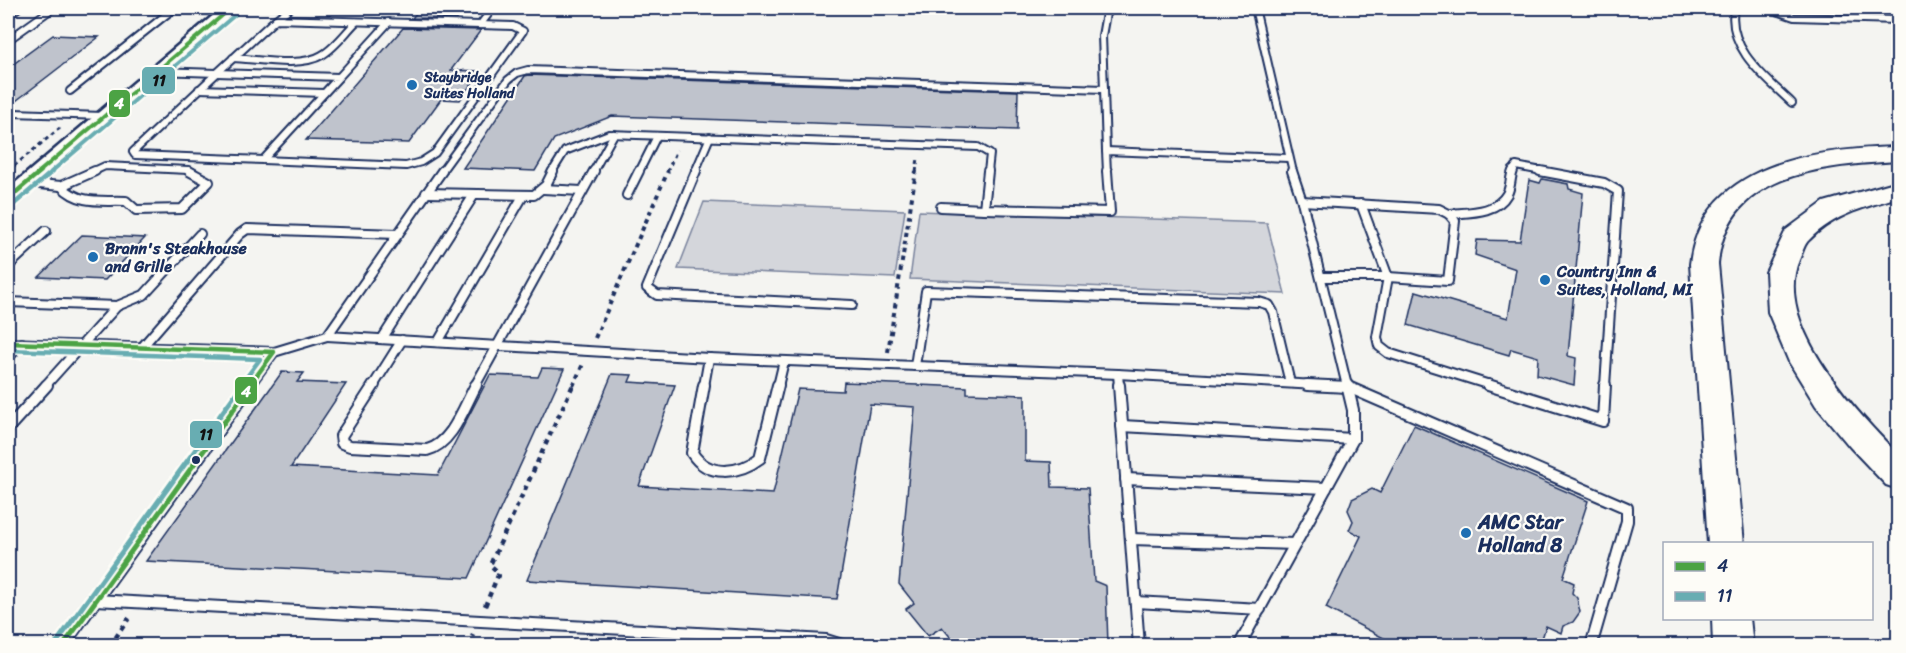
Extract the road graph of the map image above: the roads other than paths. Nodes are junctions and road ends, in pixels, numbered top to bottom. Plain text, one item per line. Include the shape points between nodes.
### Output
1 (18, 8) edge
2 (53, 8) edge
3 (98, 8) edge
4 (290, 8) edge
5 (493, 8) edge
6 (1107, 8) edge
7 (1256, 8) edge
8 (1771, 8) edge
9 (172, 9) junction
10 (229, 9) edge
11 (8, 15) edge
12 (276, 19) junction
13 (1899, 20) edge
14 (356, 21) junction
15 (389, 22) junction
16 (480, 25) junction
17 (8, 40) edge
18 (233, 58) junction
19 (158, 70) junction
20 (216, 73) junction
21 (339, 77) junction
22 (199, 89) junction
23 (1104, 89) junction
24 (70, 91) dead end
25 (324, 93) junction
26 (1792, 103) dead end
27 (13, 113) dead end
28 (104, 117) junction
29 (614, 134) junction
30 (657, 136) junction
31 (710, 137) junction
32 (1106, 151) junction
33 (1899, 154) edge
34 (1288, 158) junction
35 (263, 160) junction
36 (26, 183) junction
37 (61, 186) junction
38 (543, 189) junction
39 (1899, 189) edge
40 (582, 191) junction
41 (426, 193) junction
42 (474, 195) junction
43 (627, 195) dead end
44 (523, 196) junction
45 (8, 199) edge
46 (1302, 201) junction
47 (1361, 204) junction
48 (941, 207) dead end
49 (984, 209) junction
50 (1449, 214) junction
51 (46, 231) dead end
52 (200, 234) dead end
53 (398, 234) junction
54 (8, 266) edge
55 (1321, 277) junction
56 (1388, 277) junction
57 (8, 302) edge
58 (852, 305) dead end
59 (117, 306) junction
60 (327, 336) junction
61 (382, 339) junction
62 (402, 340) junction
63 (438, 342) junction
64 (8, 343) edge
65 (22, 343) junction
66 (81, 344) junction
67 (497, 345) junction
68 (143, 346) junction
69 (274, 352) junction
70 (8, 358) edge
71 (709, 358) junction
72 (784, 361) junction
73 (915, 366) junction
74 (1118, 374) junction
75 (1290, 383) junction
76 (1348, 387) junction
77 (1122, 426) junction
78 (8, 428) edge
79 (1353, 439) junction
80 (1899, 475) edge
81 (1126, 479) junction
82 (1326, 488) junction
83 (1131, 539) junction
84 (1726, 542) edge
85 (1295, 544) junction
86 (96, 600) junction
87 (1136, 602) junction
88 (1260, 609) junction
89 (1731, 620) edge
90 (63, 645) edge
91 (845, 645) edge
92 (1139, 645) edge
93 (1239, 645) edge
94 (1591, 645) edge
95 (1733, 645) edge

1 - 11 lane
2 - 17 lane
3 - 9 lane
4 - 12 lane
5 - 16 lane
6 - 23 lane via 1102,36
7 - 34 lane
8 - 13 lane via 1794,17
8 - 26 lane via 1734,9 1730,20 1738,45
9 - 10 lane
9 - 24 lane
10 - 19 street
12 - 14 lane
12 - 18 lane
14 - 15 lane
14 - 18 lane via 317,58
15 - 16 lane
15 - 21 lane
16 - 35 lane via 513,26 522,31 435,153 422,162 406,166
18 - 20 lane
19 - 20 lane
19 - 28 street
20 - 21 lane
20 - 22 lane
21 - 25 lane
22 - 25 lane
22 - 35 lane via 136,147 135,155
23 - 32 lane
23 - 41 lane via 528,70 508,81
25 - 35 lane
27 - 28 lane
28 - 36 street
29 - 30 lane
29 - 38 lane via 564,152
29 - 40 lane
30 - 31 lane
30 - 43 lane
31 - 49 lane via 978,147 990,154
31 - 58 lane via 647,288 657,295
32 - 34 lane
32 - 49 lane via 1110,212
33 - 84 highway via 1833,159 1774,174 1734,199 1709,235 1704,264
34 - 46 lane
36 - 37 lane
36 - 45 street
37 - 37 lane via 70,196 81,200 126,201 136,210 182,209 208,182 188,170 105,166
38 - 40 lane
38 - 44 lane via 537,195
39 - 80 highway via 1853,200 1818,216 1792,241 1779,273 1784,317 1806,366 1848,424
40 - 67 lane
41 - 42 lane
41 - 53 lane
42 - 44 lane
42 - 61 lane
44 - 63 lane
46 - 47 lane
46 - 55 lane
47 - 50 lane via 1439,208
47 - 56 lane
48 - 49 lane
50 - 56 lane via 1455,221 1448,281
50 - 56 lane via 1491,209 1506,196 1510,172 1516,165 1604,183 1618,191 1603,421 1388,353 1379,346 1377,337
51 - 54 lane
52 - 59 lane via 144,295
53 - 60 lane
53 - 68 lane via 247,230
55 - 56 lane
55 - 76 lane
57 - 59 lane
59 - 66 lane
60 - 61 lane
60 - 69 lane
61 - 62 lane
62 - 63 lane
62 - 67 lane via 341,436 342,443 427,450 439,447
63 - 67 lane
64 - 65 lane
65 - 66 lane
65 - 70 lane
66 - 68 lane
66 - 78 lane
67 - 71 lane
68 - 69 lane
69 - 86 lane
71 - 72 lane
71 - 72 lane via 692,453 704,468 716,470 752,466 760,458
72 - 73 lane
73 - 74 lane
73 - 75 lane via 926,291 1259,302 1269,305 1273,312
74 - 75 lane
74 - 77 lane
75 - 76 lane
76 - 79 lane
76 - 94 lane via 1627,508 1627,521
77 - 79 lane
77 - 81 lane
79 - 82 lane
81 - 82 lane
81 - 83 lane
82 - 85 lane
83 - 85 lane
83 - 87 lane
85 - 88 lane
86 - 90 lane
86 - 91 lane via 826,640
87 - 88 lane
87 - 92 lane
88 - 93 lane
89 - 95 highway

